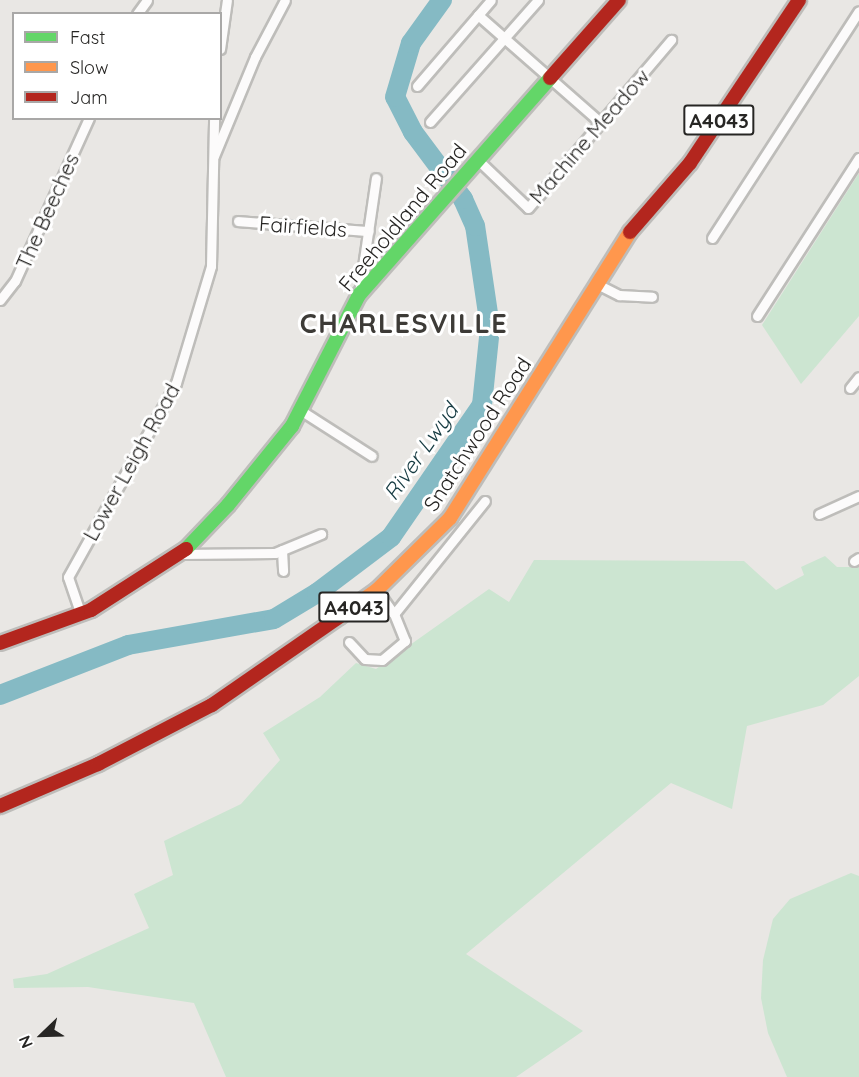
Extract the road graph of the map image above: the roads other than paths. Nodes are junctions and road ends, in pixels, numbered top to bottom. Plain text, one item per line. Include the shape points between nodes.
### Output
1 (227, 0) edge
2 (285, 0) edge
3 (491, 0) edge
4 (538, 0) edge
5 (619, 0) edge
6 (798, 0) edge
7 (859, 11) edge
8 (478, 15) junction
9 (222, 35) edge
10 (505, 38) junction
11 (671, 40) dead end
12 (551, 77) junction
13 (417, 86) dead end
14 (88, 120) edge
15 (214, 120) edge
16 (430, 122) dead end
17 (601, 123) junction
18 (859, 158) edge
19 (478, 160) junction
20 (211, 164) junction
21 (376, 178) dead end
22 (238, 221) dead end
23 (369, 231) junction
24 (712, 238) dead end
25 (597, 284) junction
26 (359, 295) junction
27 (652, 297) dead end
28 (0, 300) edge
29 (757, 316) dead end
30 (859, 376) edge
31 (850, 388) dead end
32 (300, 410) junction
33 (372, 456) dead end
34 (859, 496) edge
35 (485, 501) dead end
36 (819, 514) dead end
37 (321, 534) dead end
38 (282, 550) junction
39 (181, 554) junction
40 (284, 571) dead end
41 (377, 590) junction
42 (394, 614) junction
43 (81, 615) junction
44 (349, 642) dead end
45 (0, 643) edge
46 (0, 806) edge

1 - 9 street
2 - 20 street via 255,57
3 - 8 street
4 - 10 street
5 - 12 main road, Freeholdland Road
6 - 25 main road, A4043 via 690,163 630,232
7 - 24 street
8 - 10 street
8 - 13 street
10 - 12 street
10 - 16 street
11 - 17 street, Machine Meadow
12 - 17 street
12 - 19 main road, Freeholdland Road
14 - 28 street, The Beeches via 15,282
15 - 20 street
17 - 19 street, Machine Meadow via 528,208
18 - 29 street
19 - 26 main road, Freeholdland Road
20 - 43 street, Lower Leigh Road via 211,266 176,383 68,577
21 - 23 street
22 - 23 street, Fairfields
23 - 26 street
25 - 27 street via 619,295
25 - 41 main road, Snatchwood Road / A4043 via 450,518
26 - 32 main road, Freeholdland Road
30 - 31 street
32 - 33 street
32 - 39 main road, Freeholdland Road via 292,426 235,496
34 - 36 street
35 - 42 street
37 - 38 street
38 - 39 street
38 - 40 street
39 - 43 main road, Freeholdland Road
41 - 42 street
41 - 46 main road, Snatchwood Road / A4043 via 212,705 98,764
42 - 44 street via 405,641 382,660 365,659
43 - 45 main road, Freeholdland Road

